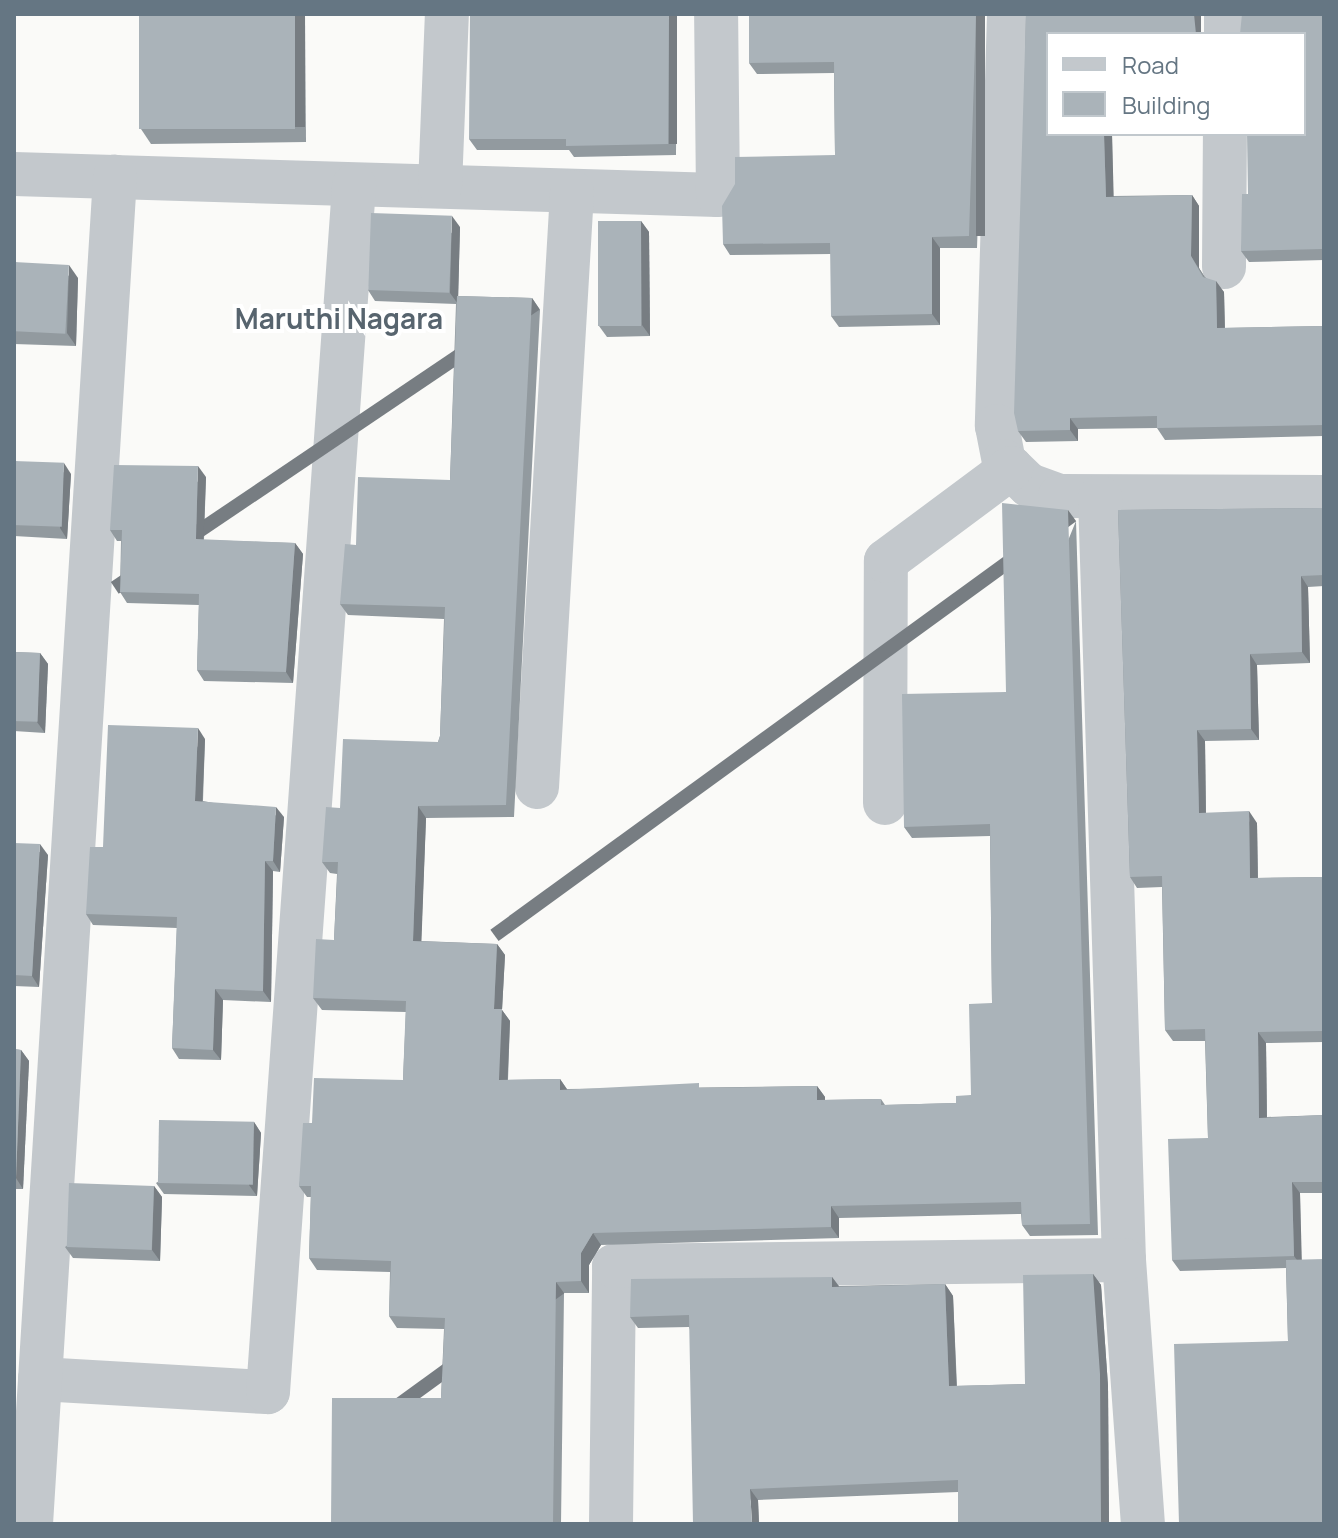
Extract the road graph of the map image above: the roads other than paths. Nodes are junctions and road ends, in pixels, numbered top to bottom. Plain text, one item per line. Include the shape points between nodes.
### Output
1 (447, 14) edge
2 (716, 14) edge
3 (1009, 14) edge
4 (1225, 136) edge
5 (14, 174) edge
6 (115, 177) junction
7 (354, 185) junction
8 (440, 186) junction
9 (572, 192) junction
10 (1224, 267) dead end
11 (1011, 468) junction
12 (1100, 497) junction
13 (1324, 497) edge
14 (537, 787) dead end
15 (885, 803) dead end
16 (1124, 1260) junction
17 (40, 1379) junction
18 (31, 1524) edge
19 (611, 1524) edge
20 (1143, 1524) edge

1 - 8 street
2 - 9 street via 718,195
3 - 11 street via 997,426 1004,461
4 - 10 street
5 - 6 street
6 - 7 street
6 - 17 street
7 - 8 street
7 - 17 street via 268,1392
8 - 9 street
9 - 14 street
11 - 12 street via 1029,485 1060,496
11 - 15 street via 886,561
12 - 13 street
12 - 16 street
16 - 19 street via 614,1266
16 - 20 street
17 - 18 street

